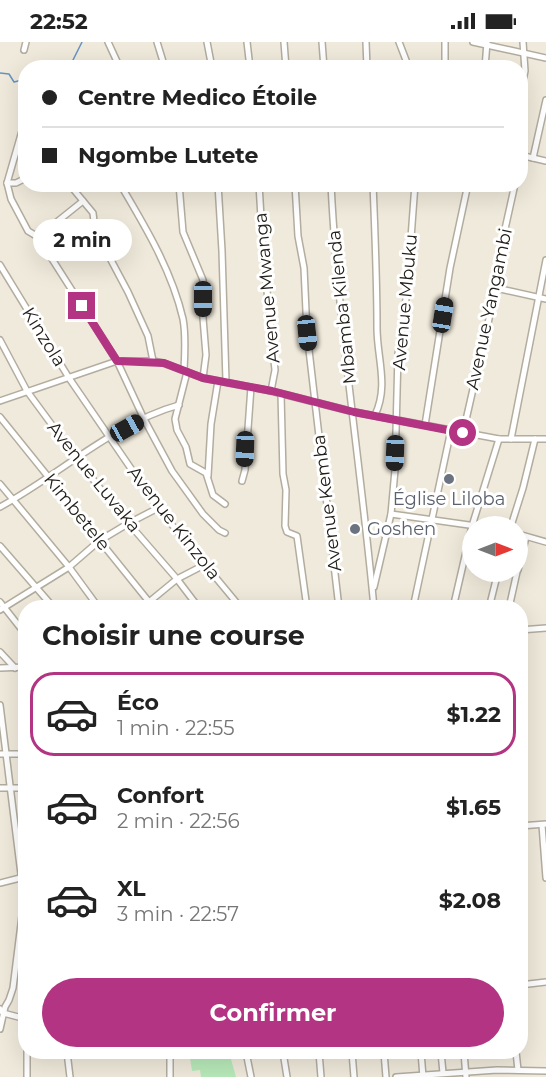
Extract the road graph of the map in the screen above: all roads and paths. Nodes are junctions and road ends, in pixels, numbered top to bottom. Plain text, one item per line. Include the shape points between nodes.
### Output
1 (26, 42) edge
2 (108, 42) edge
3 (157, 42) edge
4 (207, 42) edge
5 (247, 42) edge
6 (284, 42) edge
7 (322, 42) edge
8 (366, 42) edge
9 (399, 42) edge
10 (445, 42) edge
11 (473, 42) edge
12 (523, 42) edge
13 (487, 43) edge
14 (24, 50) dead end
15 (524, 53) junction
16 (546, 58) edge
17 (116, 60) edge
18 (163, 60) edge
19 (210, 60) edge
20 (248, 60) edge
21 (285, 60) edge
22 (323, 60) edge
23 (367, 60) edge
24 (406, 60) edge
25 (445, 60) edge
26 (486, 60) edge
27 (524, 60) edge
28 (546, 100) edge
29 (18, 145) edge
30 (528, 157) edge
31 (533, 158) junction
32 (546, 161) edge
33 (18, 182) edge
34 (7, 183) junction
35 (76, 192) edge
36 (124, 192) edge
37 (179, 192) edge
38 (218, 192) edge
39 (259, 192) edge
40 (295, 192) edge
41 (331, 192) edge
42 (373, 192) edge
43 (414, 192) edge
44 (466, 192) edge
45 (513, 192) edge
46 (83, 201) junction
47 (38, 237) junction
48 (546, 260) edge
49 (0, 265) edge
50 (496, 288) junction
51 (543, 298) edge
52 (0, 339) edge
53 (117, 361) junction
54 (153, 361) junction
55 (186, 371) junction
56 (69, 378) junction
57 (203, 378) junction
58 (218, 381) junction
59 (226, 381) junction
60 (250, 387) junction
61 (27, 391) junction
62 (272, 391) junction
63 (281, 394) junction
64 (0, 400) edge
65 (315, 402) junction
66 (180, 405) junction
67 (354, 412) junction
68 (375, 415) junction
69 (0, 417) edge
70 (144, 419) junction
71 (396, 419) junction
72 (425, 425) junction
73 (451, 430) junction
74 (463, 433) junction
75 (546, 437) edge
76 (110, 438) junction
77 (499, 439) junction
78 (511, 439) junction
79 (535, 439) junction
80 (77, 459) junction
81 (208, 476) junction
82 (48, 477) junction
83 (242, 481) dead end
84 (0, 484) edge
85 (14, 500) junction
86 (225, 504) dead end
87 (0, 507) edge
88 (158, 508) junction
89 (391, 514) junction
90 (477, 516) edge
91 (514, 516) edge
92 (431, 520) junction
93 (129, 523) junction
94 (462, 524) edge
95 (225, 533) dead end
96 (528, 538) edge
97 (99, 541) junction
98 (546, 542) edge
99 (0, 546) edge
100 (206, 564) junction
101 (69, 567) junction
102 (462, 573) edge
103 (177, 579) junction
104 (496, 582) edge
105 (515, 582) edge
106 (37, 587) junction
107 (373, 591) junction
108 (48, 600) edge
109 (93, 600) edge
110 (147, 600) edge
111 (156, 600) edge
112 (193, 600) edge
113 (235, 600) edge
114 (306, 600) edge
115 (338, 600) edge
116 (374, 600) edge
117 (415, 600) edge
118 (455, 600) edge
119 (491, 600) edge
120 (511, 600) edge
121 (0, 602) edge
122 (2, 609) edge
123 (18, 626) edge
124 (546, 629) edge
125 (528, 630) edge
126 (0, 652) edge
127 (0, 668) edge
128 (15, 668) junction
129 (18, 668) edge
130 (0, 705) edge
131 (3, 754) edge
132 (0, 788) edge
133 (10, 788) junction
134 (18, 788) edge
135 (544, 824) edge
136 (528, 825) edge
137 (18, 839) edge
138 (18, 878) edge
139 (546, 878) edge
140 (0, 883) edge
141 (18, 953) edge
142 (546, 982) edge
143 (528, 984) edge
144 (2, 1011) edge
145 (18, 1016) edge
146 (0, 1029) edge
147 (27, 1059) edge
148 (68, 1059) edge
149 (170, 1059) edge
150 (247, 1059) edge
151 (284, 1059) edge
152 (320, 1059) edge
153 (352, 1059) edge
154 (385, 1059) edge
155 (421, 1059) edge
156 (442, 1059) edge
157 (465, 1059) edge
158 (517, 1059) edge
159 (518, 1070) junction
160 (546, 1071) edge
161 (443, 1073) junction
162 (497, 1074) edge
163 (536, 1074) edge
164 (27, 1075) edge
165 (466, 1075) edge
166 (423, 1076) edge
167 (19, 1077) edge
168 (70, 1077) edge
169 (170, 1077) edge
170 (251, 1077) edge
171 (287, 1077) edge
172 (321, 1077) edge
173 (354, 1077) edge
174 (386, 1077) edge
175 (396, 1077) edge

1 - 14 street
2 - 17 street
3 - 18 street
4 - 19 street
5 - 20 street
6 - 21 street
7 - 22 street
8 - 23 street
9 - 24 street
10 - 25 street
11 - 13 street
12 - 15 street
13 - 15 street
13 - 26 street
15 - 16 street
15 - 27 street
28 - 31 street
29 - 34 street
30 - 31 street
31 - 32 street
33 - 34 street
34 - 47 street via 10,199 28,231
35 - 46 street
36 - 55 street via 172,287 184,328
37 - 57 street via 183,232 203,280
38 - 59 street
39 - 62 street, Avenue Mwanga via 275,370
40 - 65 street, Avenue Kemba
41 - 67 street, Mbamba Kilenda via 333,238
42 - 68 street via 377,345 382,379
43 - 71 street, Avenue Mbuku via 398,354
44 - 72 street
45 - 50 street, Avenue Yangambi
46 - 47 street
46 - 54 street via 93,213 95,230 141,319
47 - 53 street
48 - 51 street
49 - 56 street, Kinzola
50 - 51 street
50 - 74 street, Avenue Yangambi
51 - 78 street
52 - 61 street, Avenue Luvaka
53 - 54 street
53 - 56 street
53 - 70 street
54 - 55 street
55 - 57 street
55 - 66 street
56 - 61 street
56 - 76 street, Avenue Kinzola
57 - 58 street
58 - 59 street
58 - 81 street
59 - 60 street
60 - 62 street
60 - 83 street
61 - 64 street
61 - 80 street, Avenue Luvaka
62 - 63 street
63 - 65 street
63 - 114 street via 285,524 287,532 297,536
65 - 67 street
65 - 115 street, Avenue Kemba
66 - 70 street
66 - 81 street via 175,418 187,459 192,467
67 - 68 street
67 - 107 street, Mbamba Kilenda
68 - 71 street
69 - 82 street, Kimbetele
70 - 76 street
70 - 95 street via 192,501
71 - 72 street
71 - 89 street, Avenue Mbuku
72 - 73 street
73 - 74 street
73 - 92 street
74 - 77 street
75 - 79 street
76 - 80 street
76 - 88 street, Avenue Kinzola
77 - 78 street
77 - 90 street
78 - 79 street
79 - 91 street
80 - 82 street
80 - 93 street, Avenue Luvaka
81 - 86 street via 213,495
82 - 85 street
82 - 97 street, Kimbetele
84 - 85 street
85 - 87 street
85 - 101 street
88 - 93 street
88 - 100 street, Avenue Kinzola
89 - 92 street
89 - 107 street, Avenue Mbuku
92 - 94 street
92 - 117 street
93 - 97 street
93 - 103 street, Avenue Luvaka
96 - 98 street
97 - 101 street
97 - 110 street, Kimbetele
99 - 106 street
100 - 103 street
100 - 113 street, Avenue Kinzola
101 - 106 street
101 - 109 street
102 - 118 street
103 - 111 street
103 - 112 street, Avenue Luvaka
104 - 119 street
105 - 120 street
106 - 108 street
106 - 122 street
107 - 116 street, Mbamba Kilenda
121 - 122 street
122 - 123 street
124 - 125 street
126 - 128 street
127 - 128 street
128 - 129 street
130 - 131 street
131 - 133 street
132 - 133 street
133 - 134 street
133 - 137 street
135 - 136 street
135 - 139 street
138 - 140 street
141 - 144 street via 13,988
142 - 143 street
144 - 145 street
144 - 146 street
147 - 164 street
148 - 168 street
149 - 169 street
150 - 170 street
151 - 171 street
152 - 172 street
153 - 173 street
154 - 174 street
155 - 166 street
156 - 161 street
157 - 165 street
158 - 159 street
159 - 162 street
159 - 163 street
160 - 163 street
161 - 165 street
161 - 166 street
162 - 165 street
164 - 167 street
166 - 175 street

